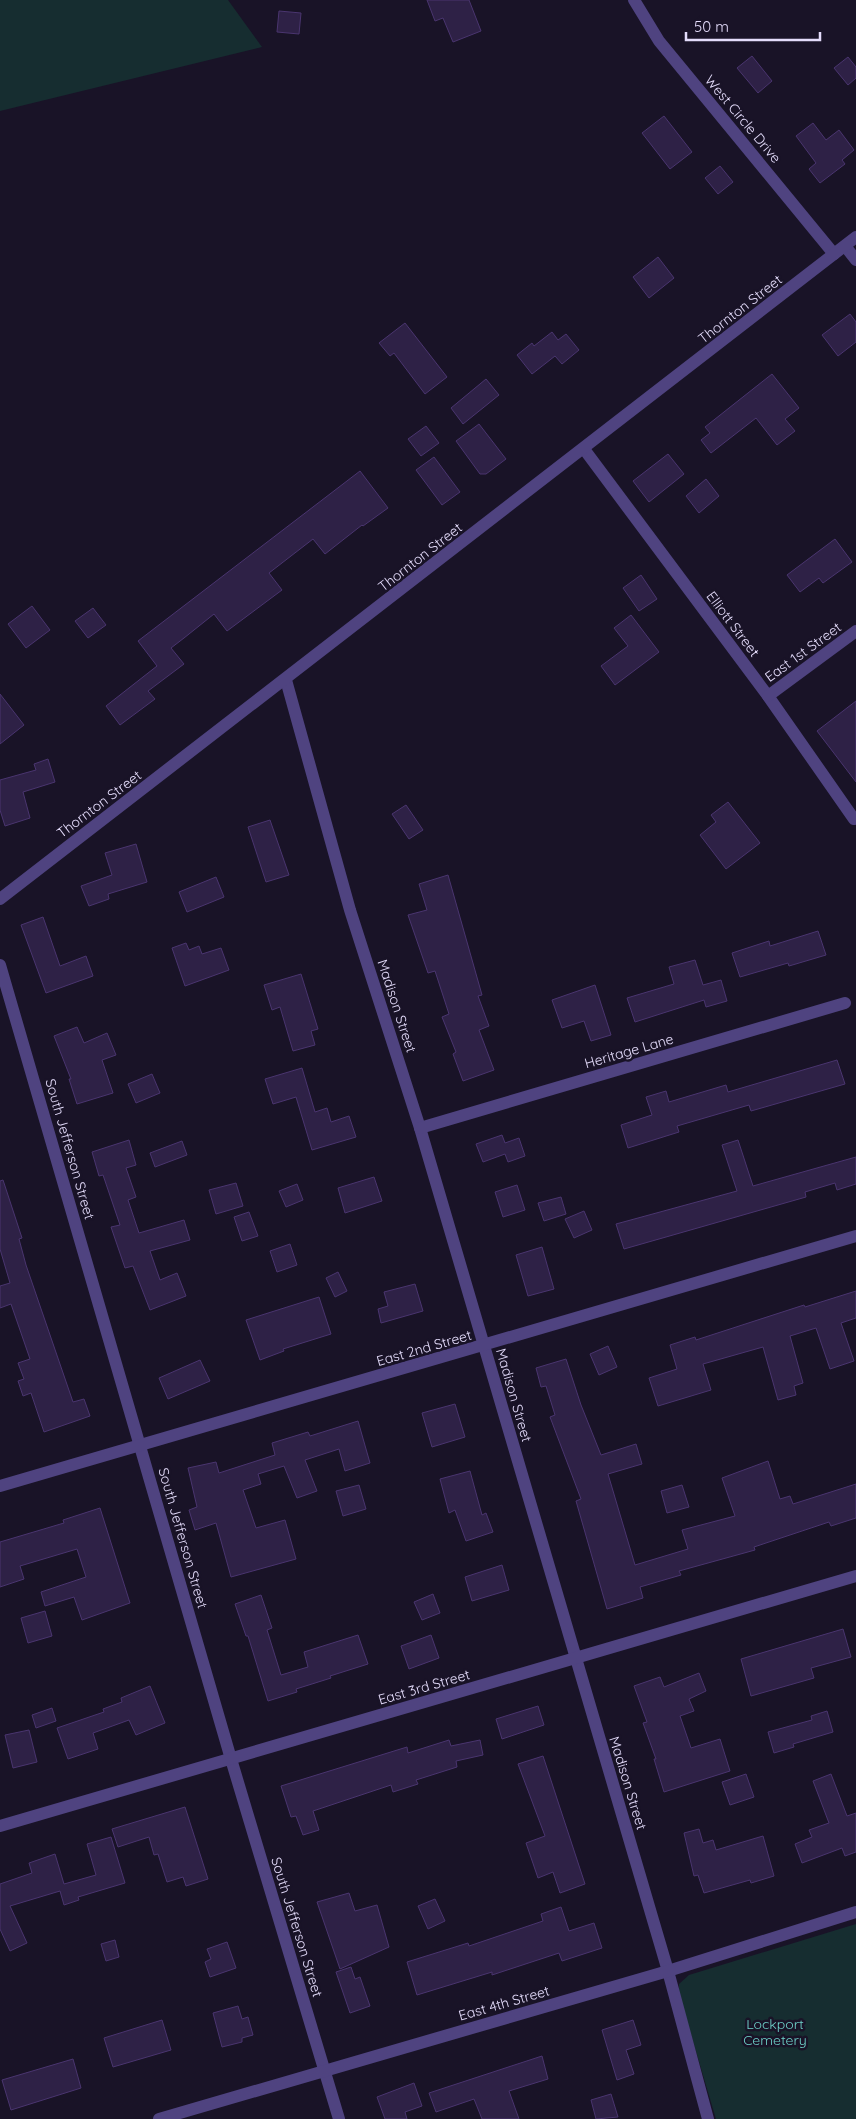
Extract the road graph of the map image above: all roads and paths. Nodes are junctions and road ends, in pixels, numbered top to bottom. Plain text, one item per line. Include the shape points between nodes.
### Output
1 (634, 0) edge
2 (856, 238) edge
3 (840, 250) junction
4 (856, 260) edge
5 (584, 449) junction
6 (856, 631) edge
7 (286, 680) junction
8 (768, 696) junction
9 (854, 818) dead end
10 (0, 899) edge
11 (0, 965) edge
12 (845, 1003) dead end
13 (420, 1128) junction
14 (856, 1236) edge
15 (484, 1346) junction
16 (141, 1445) junction
17 (0, 1486) edge
18 (856, 1576) edge
19 (575, 1658) junction
20 (231, 1759) junction
21 (0, 1826) edge
22 (856, 1912) edge
23 (668, 1970) junction
24 (325, 2070) junction
25 (158, 2119) edge
26 (339, 2119) edge
27 (708, 2119) edge

1 - 3 street, West Circle Drive via 659,41
2 - 3 street, Thornton Street
3 - 4 street, West Circle Drive
3 - 5 street, Thornton Street
5 - 7 street, Thornton Street
5 - 8 street, Elliott Street
6 - 8 street, East 1st Street
7 - 10 street, Thornton Street
7 - 13 street, Madison Street via 350,910
8 - 9 street, Elliott Street
11 - 16 street, South Jefferson Street
12 - 13 street, Heritage Lane
13 - 15 street, Madison Street
14 - 15 street, East 2nd Street
15 - 16 street, East 2nd Street
15 - 19 street, Madison Street
16 - 17 street, East 2nd Street
16 - 20 street, South Jefferson Street
18 - 19 street, East 3rd Street
19 - 20 street, East 3rd Street
19 - 23 street, Madison Street
20 - 21 street, East 3rd Street
20 - 24 street, South Jefferson Street
22 - 23 street, East 4th Street
23 - 24 street, East 4th Street
23 - 27 street, Madison Street
24 - 25 street, East 4th Street
24 - 26 street, South Jefferson Street

